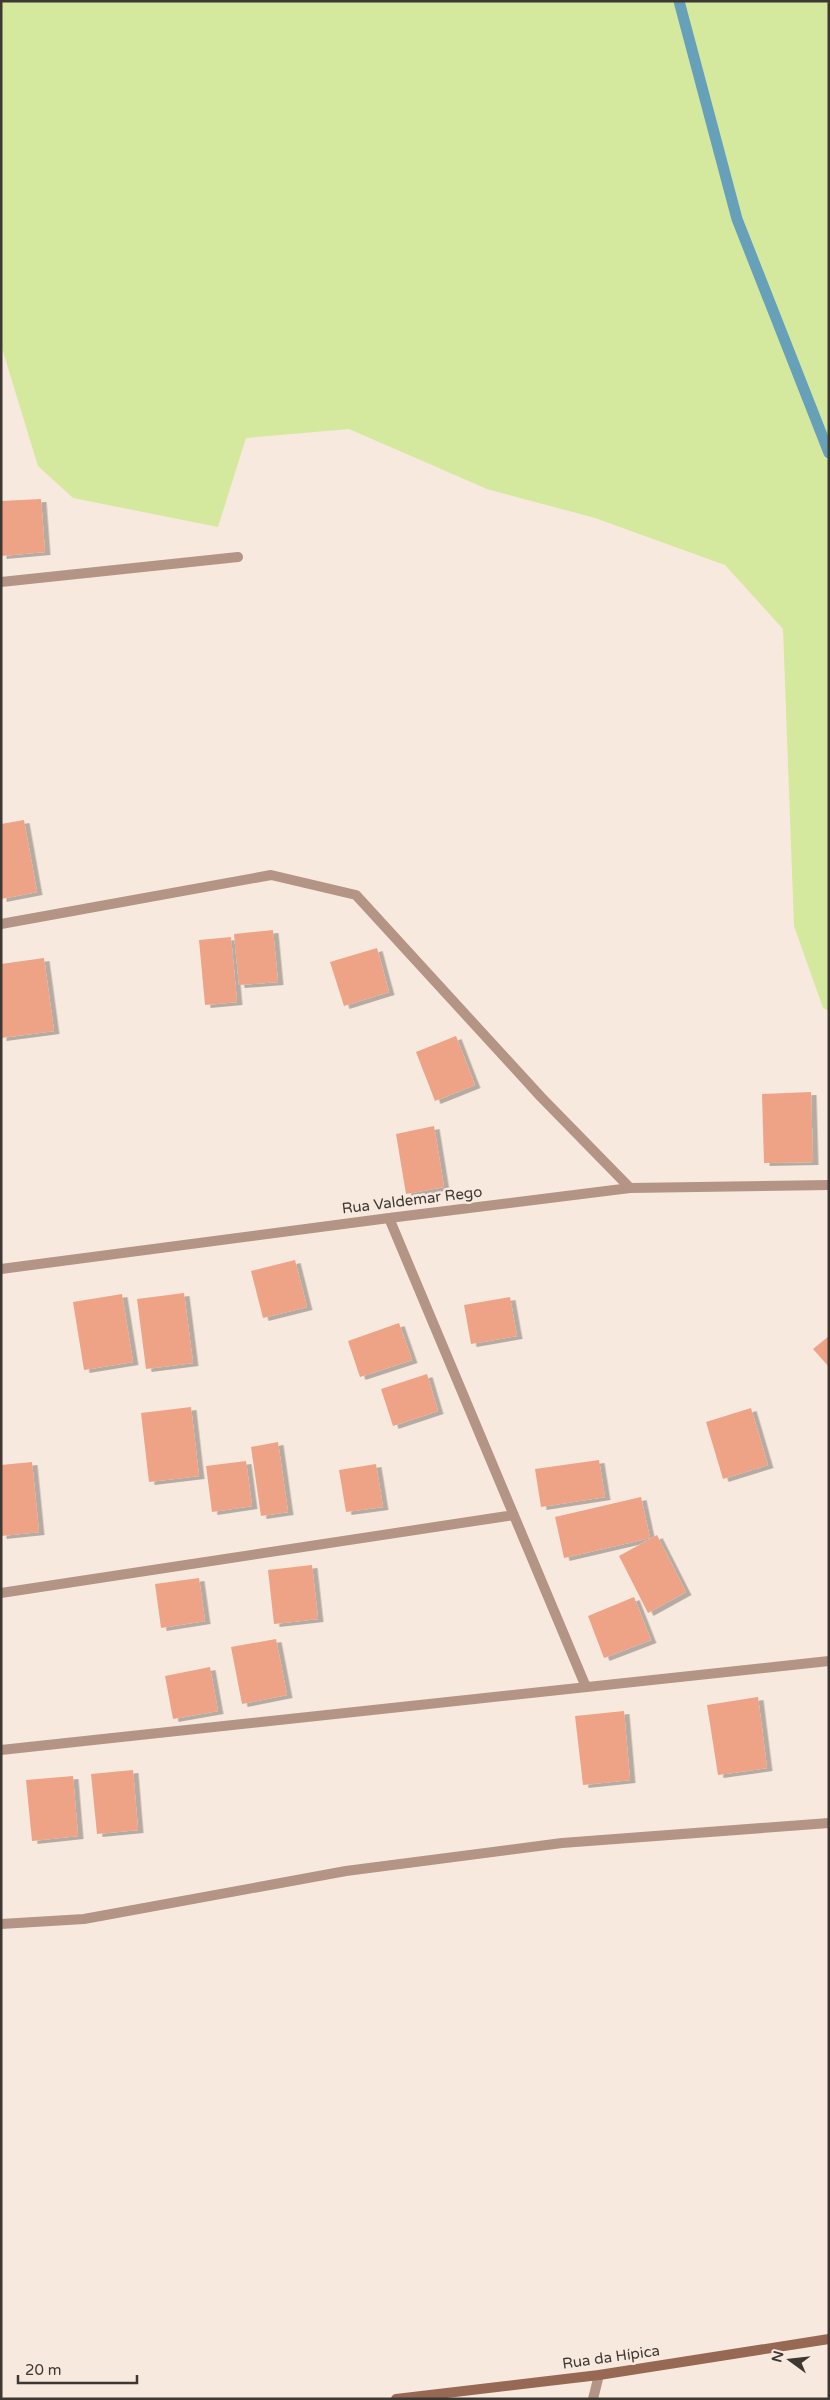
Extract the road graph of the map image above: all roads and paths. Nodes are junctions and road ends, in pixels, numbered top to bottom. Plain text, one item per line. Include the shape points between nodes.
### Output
1 (238, 557) dead end
2 (1, 582) edge
3 (1, 924) edge
4 (829, 1185) edge
5 (630, 1188) junction
6 (389, 1218) junction
7 (1, 1269) edge
8 (514, 1515) junction
9 (1, 1593) edge
10 (829, 1661) edge
11 (586, 1687) junction
12 (1, 1750) edge
13 (829, 1823) edge
14 (1, 1924) edge
15 (829, 2339) edge
16 (599, 2375) junction
17 (396, 2399) edge
18 (593, 2399) edge

1 - 2 street
3 - 5 street via 271,875 356,894 541,1097
4 - 5 street, Rua Valdemar Rego
5 - 6 street, Rua Valdemar Rego
6 - 7 street, Rua Valdemar Rego
6 - 8 street
8 - 9 street
8 - 11 street
10 - 11 street
11 - 12 street
13 - 14 street via 562,1843 346,1871 84,1918
15 - 16 street, Rua da Hípica
16 - 17 street, Rua da Hípica
16 - 18 street

